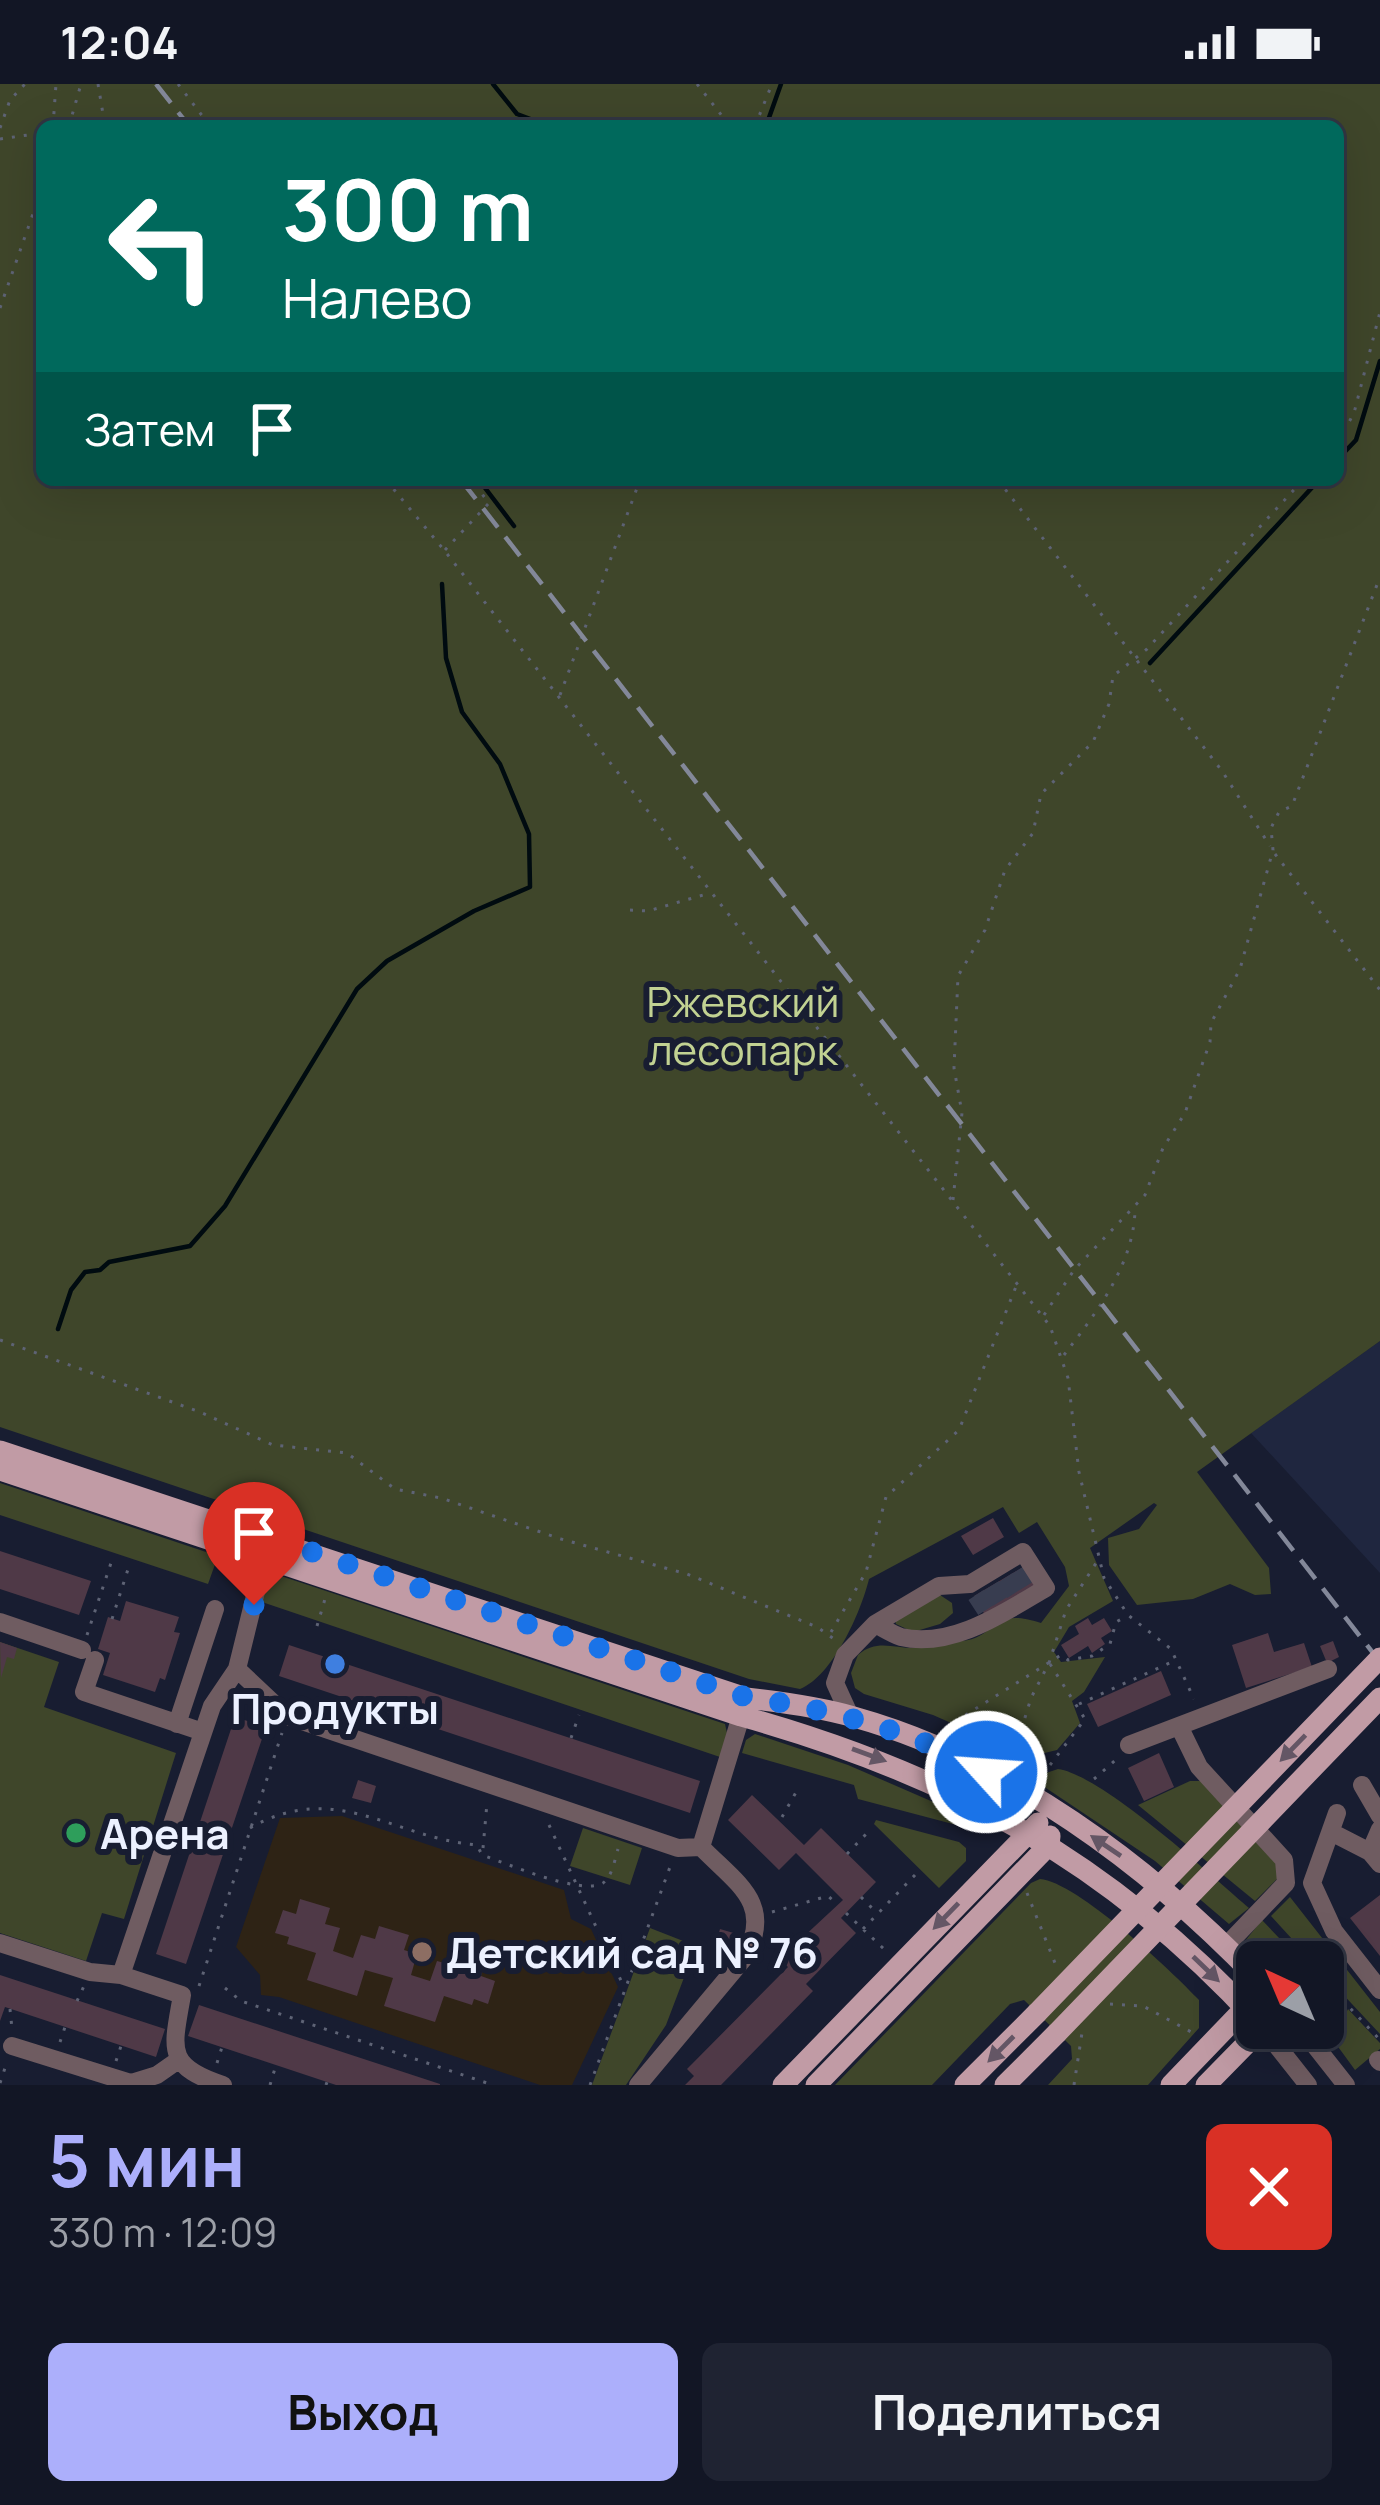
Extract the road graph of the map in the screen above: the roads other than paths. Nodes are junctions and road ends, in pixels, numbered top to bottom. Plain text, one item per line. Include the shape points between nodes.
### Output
1 (0, 1451) edge
2 (0, 1470) edge
3 (267, 1547) junction
4 (215, 1610) dead end
5 (0, 1622) edge
6 (875, 1624) junction
7 (1377, 1661) edge
8 (237, 1669) junction
9 (1328, 1669) dead end
10 (835, 1683) junction
11 (1380, 1698) edge
12 (796, 1704) junction
13 (741, 1716) junction
14 (850, 1716) junction
15 (176, 1724) junction
16 (1178, 1726) junction
17 (203, 1732) junction
18 (1129, 1744) road end
19 (1362, 1785) dead end
20 (1052, 1812) junction
21 (1380, 1816) edge
22 (1380, 1829) edge
23 (1027, 1832) junction
24 (1048, 1845) junction
25 (701, 1847) junction
26 (1375, 1858) edge
27 (1286, 1883) junction
28 (1312, 1883) junction
29 (0, 1943) edge
30 (1226, 1946) junction
31 (1236, 1956) edge
32 (121, 1975) junction
33 (1380, 1990) edge
34 (1236, 1998) edge
35 (1236, 2034) edge
36 (12, 2046) road end
37 (1236, 2046) edge
38 (1281, 2049) edge
39 (1318, 2049) edge
40 (177, 2060) junction
41 (223, 2085) edge
42 (638, 2085) edge
43 (783, 2085) edge
44 (816, 2085) edge
45 (965, 2085) edge
46 (1005, 2085) edge
47 (1171, 2085) edge
48 (1206, 2085) edge
49 (1309, 2085) edge
50 (1346, 2085) edge

1 - 3 main road
2 - 3 main road
3 - 8 street
3 - 12 main road via 746,1697
3 - 13 main road
4 - 15 street
5 - 15 street via 88,1655 84,1692
6 - 6 street via 902,1637 950,1635 1046,1588 1023,1552 994,1577 939,1586
6 - 10 street via 845,1655
7 -> 45 main road, bridge
8 - 17 street
8 - 25 street via 287,1716 677,1848
9 - 16 street
10 - 12 street
10 - 14 street
11 - 46 main road, bridge
12 - 14 main road
13 -> 23 main road via 892,1764
13 - 25 street
14 - 20 main road via 965,1760
15 - 17 street
16 - 18 street
16 - 27 street via 1199,1767 1284,1860
17 - 32 street
19 - 21 street
20 - 23 main road
20 - 24 main road
30 -> 20 main road via 1174,1897
22 - 26 street
23 - 24 main road
23 -> 43 main road
24 -> 34 main road via 1154,1921
24 - 44 main road
25 - 42 street via 749,1897 756,1936
26 - 28 street via 1334,1822
27 - 28 street
27 - 30 street
28 - 33 street via 1334,1931
29 - 32 street
30 - 31 main road
32 - 40 street via 182,1995
35 - 47 main road
36 - 40 street via 131,2083
37 - 48 main road
38 - 49 street
39 - 50 street
40 - 41 street via 193,2076

